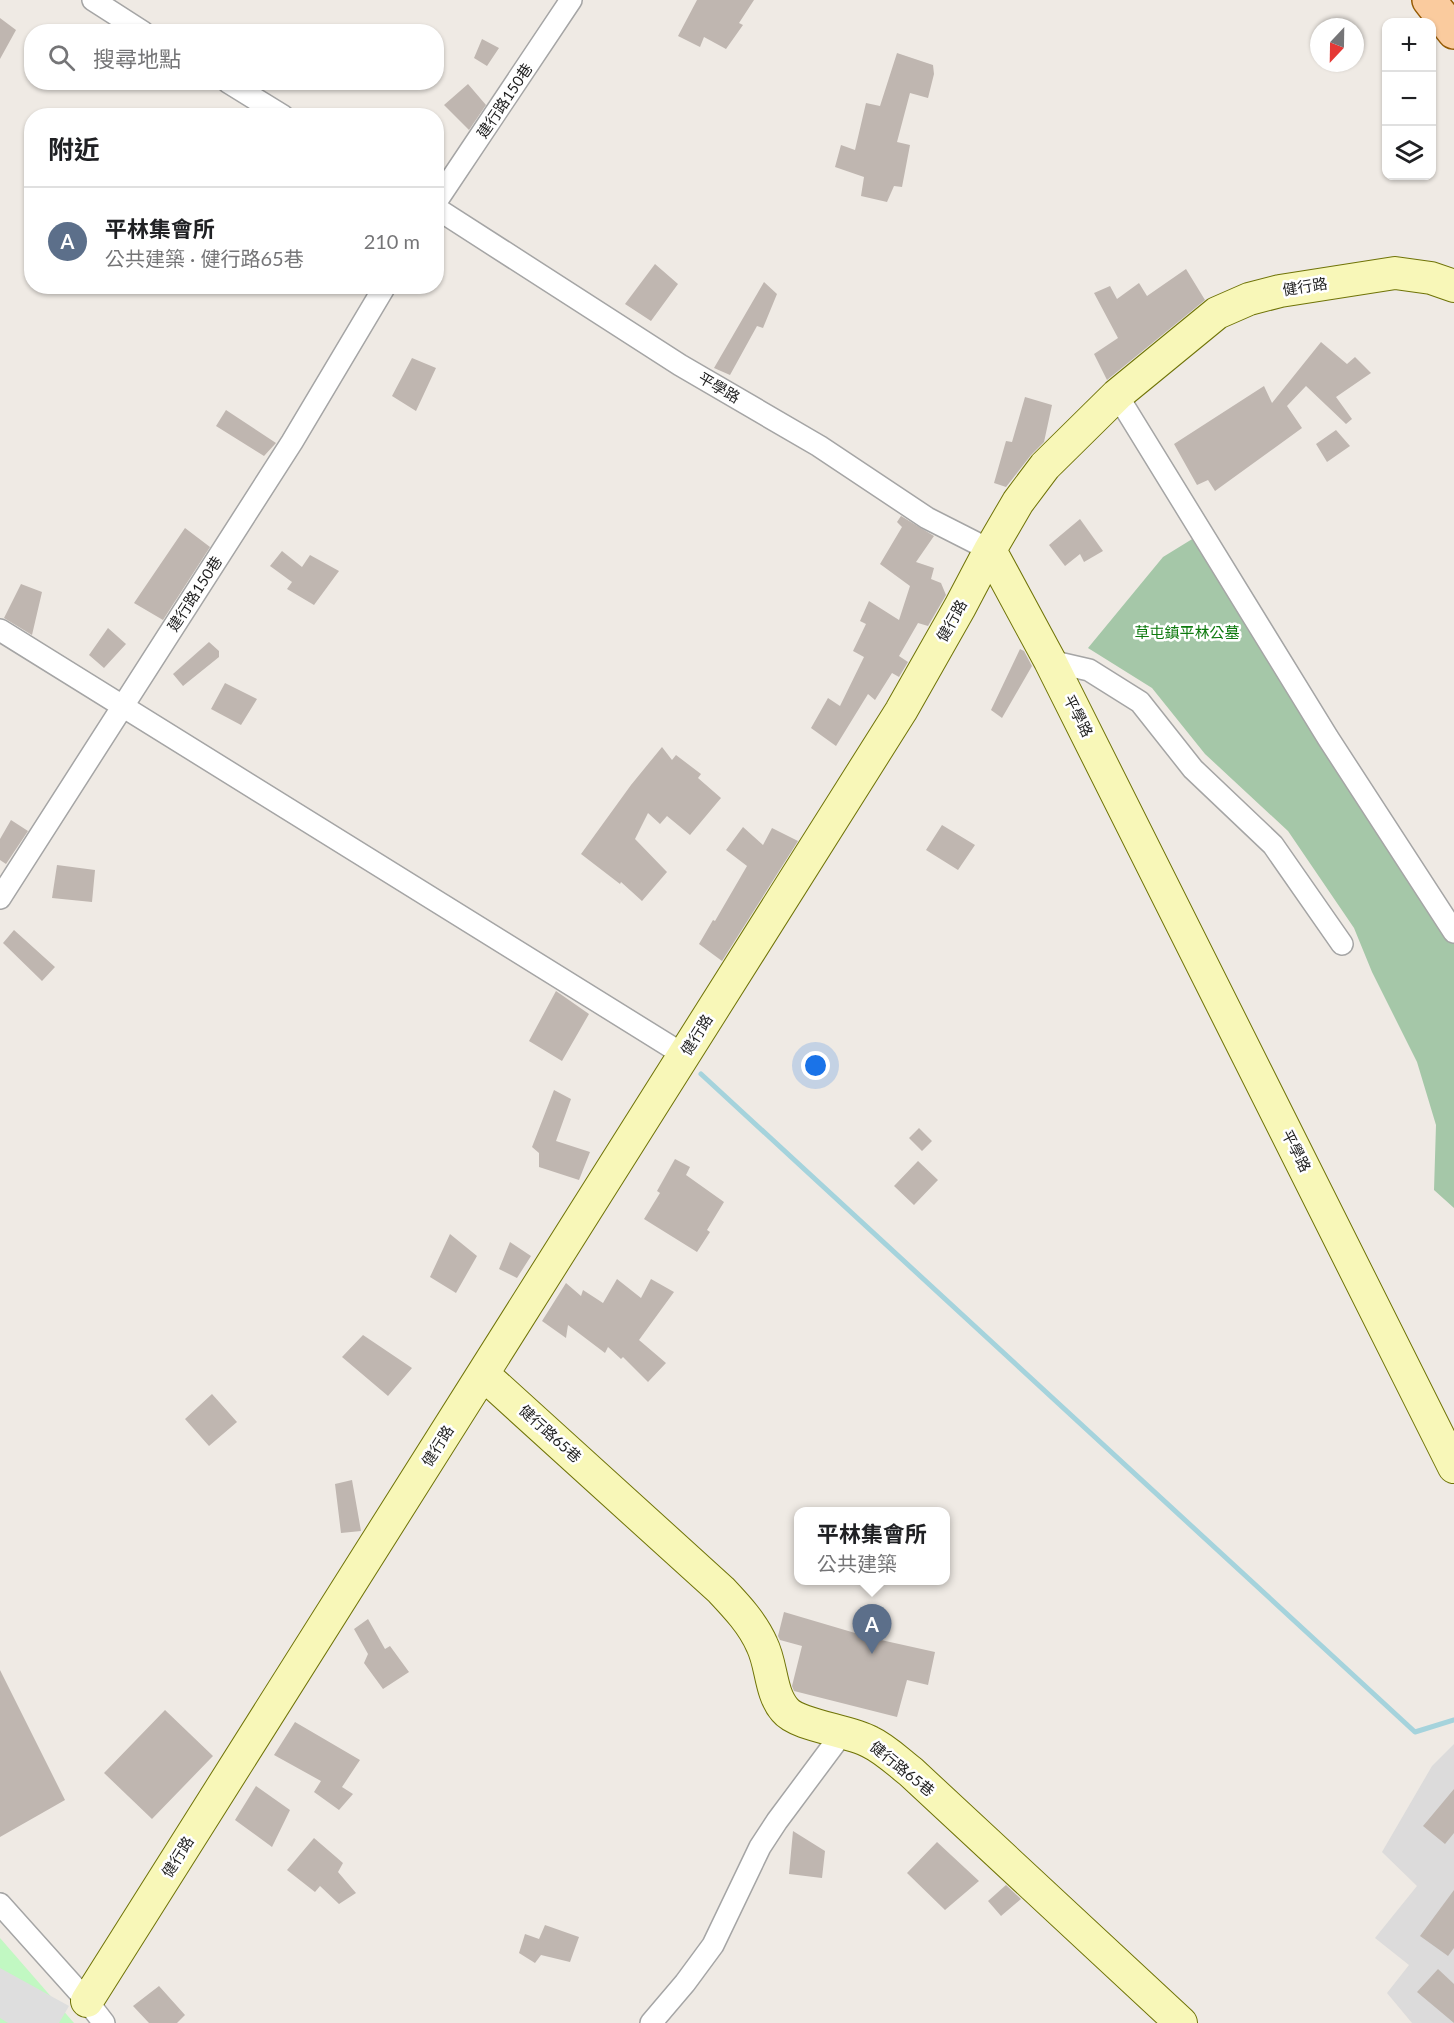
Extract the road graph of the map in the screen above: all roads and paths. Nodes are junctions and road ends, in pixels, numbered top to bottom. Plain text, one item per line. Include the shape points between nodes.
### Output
1 (93, 0) edge
2 (571, 0) edge
3 (1429, 0) edge
4 (130, 24) edge
5 (1454, 32) edge
6 (241, 90) edge
7 (270, 108) edge
8 (444, 190) edge
9 (444, 213) edge
10 (1454, 286) edge
11 (380, 294) edge
12 (1117, 395) junction
13 (990, 550) junction
14 (0, 630) edge
15 (1050, 661) junction
16 (122, 706) junction
17 (0, 898) edge
18 (1454, 932) edge
19 (1342, 944) dead end
20 (684, 1055) junction
21 (483, 1374) junction
22 (1454, 1467) edge
23 (843, 1731) junction
24 (0, 1904) edge
25 (95, 2012) edge
26 (651, 2023) edge
27 (1181, 2023) edge

1 - 4 street
2 - 8 street, 建行路150巷
3 - 5 main road
6 - 7 street
9 - 13 street, 平學路 via 680,365 819,446 927,518
10 - 12 street, 健行路 via 1395,273 1249,298 1217,313
11 - 16 street, 建行路150巷 via 292,442
12 - 13 street, 健行路 via 1045,466
12 - 18 street via 1328,738
13 - 15 street, 平學路
13 - 20 street, 健行路 via 901,711
14 - 16 street
15 - 19 street via 1089,670 1140,702 1193,769 1273,845
15 - 22 street, 平學路
16 - 17 street, 建行路150巷
16 - 20 street
20 - 21 street, 健行路
21 - 23 street, 健行路65巷 via 721,1590 749,1622 763,1646 777,1697 785,1711 801,1721
21 - 25 street, 健行路
23 - 26 street via 760,1847 713,1946
23 - 27 street, 健行路65巷 via 871,1742 911,1772
24 - 25 street

